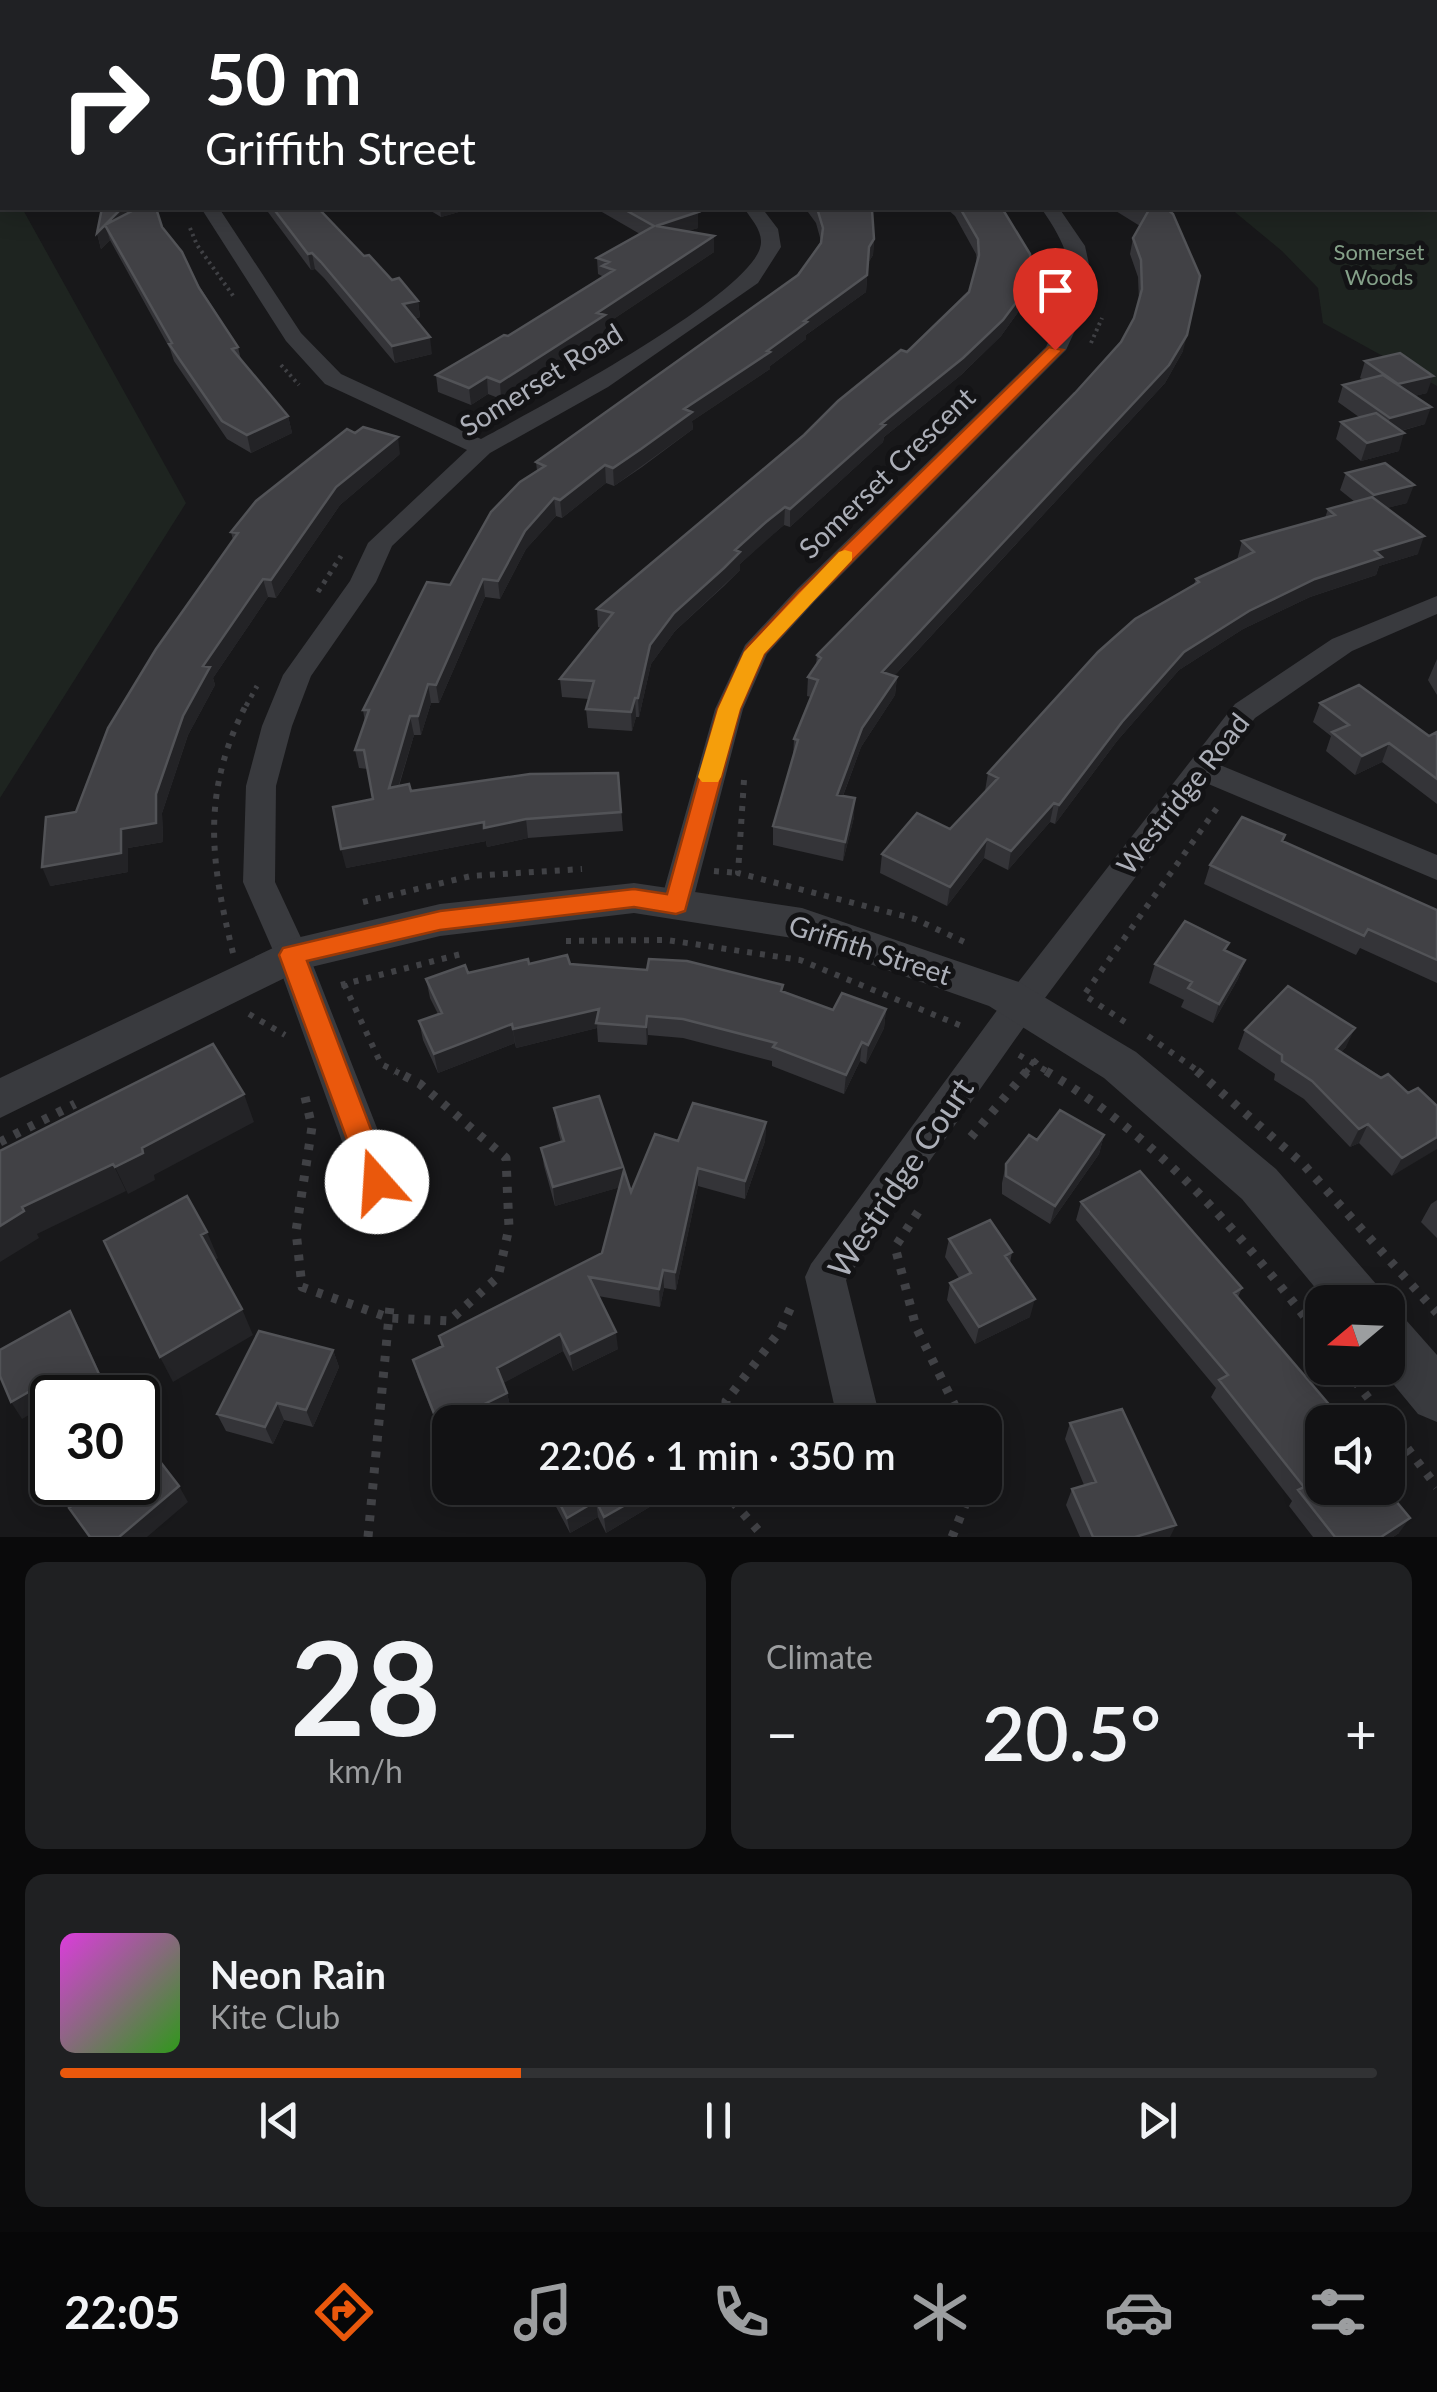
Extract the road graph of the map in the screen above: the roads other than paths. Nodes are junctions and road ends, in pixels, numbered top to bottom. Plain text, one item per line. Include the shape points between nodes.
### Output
1 (211, 210) edge
2 (755, 210) edge
3 (1052, 210) edge
4 (482, 448) junction
5 (1437, 604) edge
6 (1201, 769) junction
7 (1437, 868) edge
8 (676, 904) junction
9 (292, 955) junction
10 (1032, 991) junction
11 (0, 1099) edge
12 (386, 1213) dead end
13 (1344, 1285) edge
14 (1405, 1357) edge
15 (1437, 1396) edge
16 (855, 1405) edge

1 - 4 street via 292,337 333,379
2 - 4 street, Somerset Road via 769,229 771,247 751,278 600,382
3 - 8 street, Somerset Crescent via 1070,233 1086,273 1055,350 755,652 729,709
4 - 9 street, Somerset Road via 381,544 297,675 277,726 260,786 258,882
5 - 6 street, Westridge Road via 1342,645 1271,690 1245,711
6 - 7 street
6 - 10 street, Westridge Road
8 - 9 street, Griffith Street via 634,898 440,920
8 - 10 street, Griffith Street via 802,924 1004,994
9 - 11 street, Griffith Street via 245,998
9 - 12 street, Somerset Road
10 - 13 street, Griffith Street via 1072,1012 1120,1065 1259,1184
10 - 16 street, Westridge Court via 825,1277
14 - 15 street

